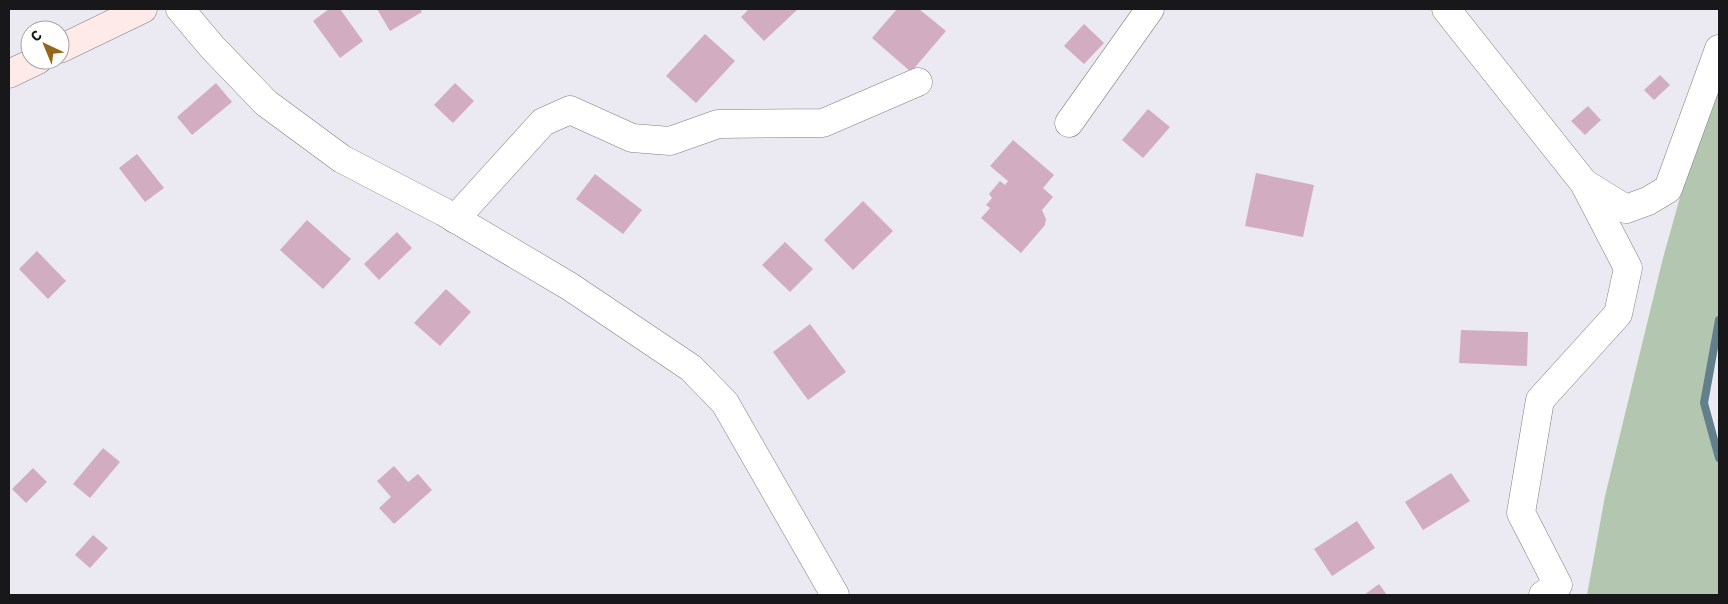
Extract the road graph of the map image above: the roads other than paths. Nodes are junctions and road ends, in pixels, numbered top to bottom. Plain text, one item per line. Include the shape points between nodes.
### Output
1 (143, 9) edge
2 (180, 9) edge
3 (1150, 9) edge
4 (1446, 9) edge
5 (70, 44) edge
6 (1719, 49) edge
7 (918, 82) dead end
8 (1069, 123) dead end
9 (1584, 183) junction
10 (455, 219) junction
11 (835, 595) edge
12 (1543, 595) edge

1 - 5 main road
2 - 10 street via 266,103 342,159
3 - 8 street
4 - 9 street
6 - 9 street via 1668,189 1648,202 1626,209
7 - 10 street via 823,123 718,124 670,141 632,138 570,110 544,122
9 - 12 street via 1628,268 1618,314 1540,400 1521,513 1558,584
10 - 11 street via 569,286 691,368 725,403

